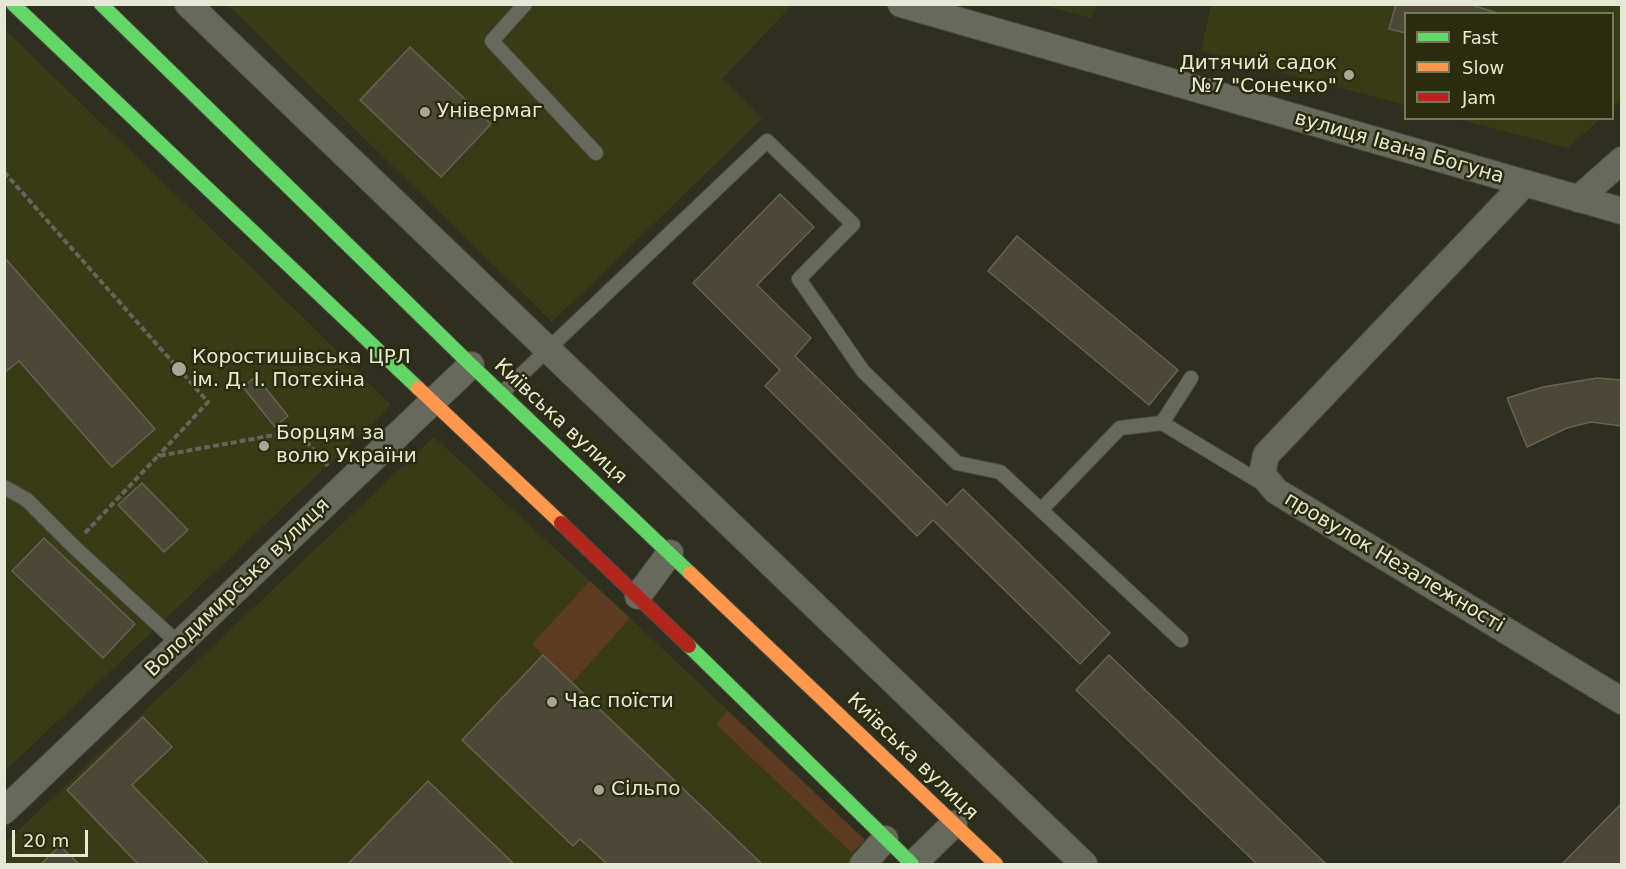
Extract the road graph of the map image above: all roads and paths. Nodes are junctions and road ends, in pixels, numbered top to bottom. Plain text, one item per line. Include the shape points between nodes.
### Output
1 (13, 4) edge
2 (101, 4) edge
3 (188, 4) edge
4 (525, 4) edge
5 (901, 4) edge
6 (596, 153) dead end
7 (1622, 160) edge
8 (4, 172) edge
9 (1524, 184) junction
10 (1578, 199) junction
11 (1622, 211) edge
12 (548, 349) junction
13 (471, 365) junction
14 (1191, 378) dead end
15 (501, 394) junction
16 (432, 402) junction
17 (1162, 423) junction
18 (158, 456) junction
19 (345, 486) junction
20 (4, 487) edge
21 (1276, 491) junction
22 (1041, 510) junction
23 (72, 545) junction
24 (670, 553) junction
25 (638, 596) junction
26 (1181, 640) dead end
27 (179, 644) junction
28 (1622, 701) edge
29 (4, 811) edge
30 (954, 824) junction
31 (885, 839) junction
32 (863, 864) edge
33 (913, 864) edge
34 (996, 864) edge
35 (1084, 864) edge

1 - 16 street
2 - 13 street, Київська вулиця
3 - 12 street
4 - 6 lane via 492,41
5 - 9 street, вулиця Івана Богуна
7 - 10 street
8 - 18 path via 208,402
9 - 10 street, вулиця Івана Богуна
9 - 21 street, провулок Незалежності via 1266,455 1262,474
10 - 11 street, вулиця Івана Богуна
12 - 15 lane
12 - 22 lane via 766,141 852,224 799,279 863,371 957,463 1000,472
12 - 35 street
13 - 15 street, Київська вулиця
13 - 16 street, Володимирська вулиця
14 - 17 lane
15 - 24 street, Київська вулиця
16 - 19 street, Володимирська вулиця
16 - 25 street
17 - 21 lane
17 - 22 lane via 1120,428
18 - 19 path via 297,431
18 - 23 path
19 - 27 street, Володимирська вулиця
20 - 23 lane via 27,500
21 - 28 street, провулок Незалежності
22 - 26 lane
23 - 27 lane
24 - 25 street
24 - 30 street, Київська вулиця
25 - 31 street
27 - 29 street, Володимирська вулиця
30 - 33 street
30 - 34 street, Київська вулиця
31 - 32 street
31 - 33 street

